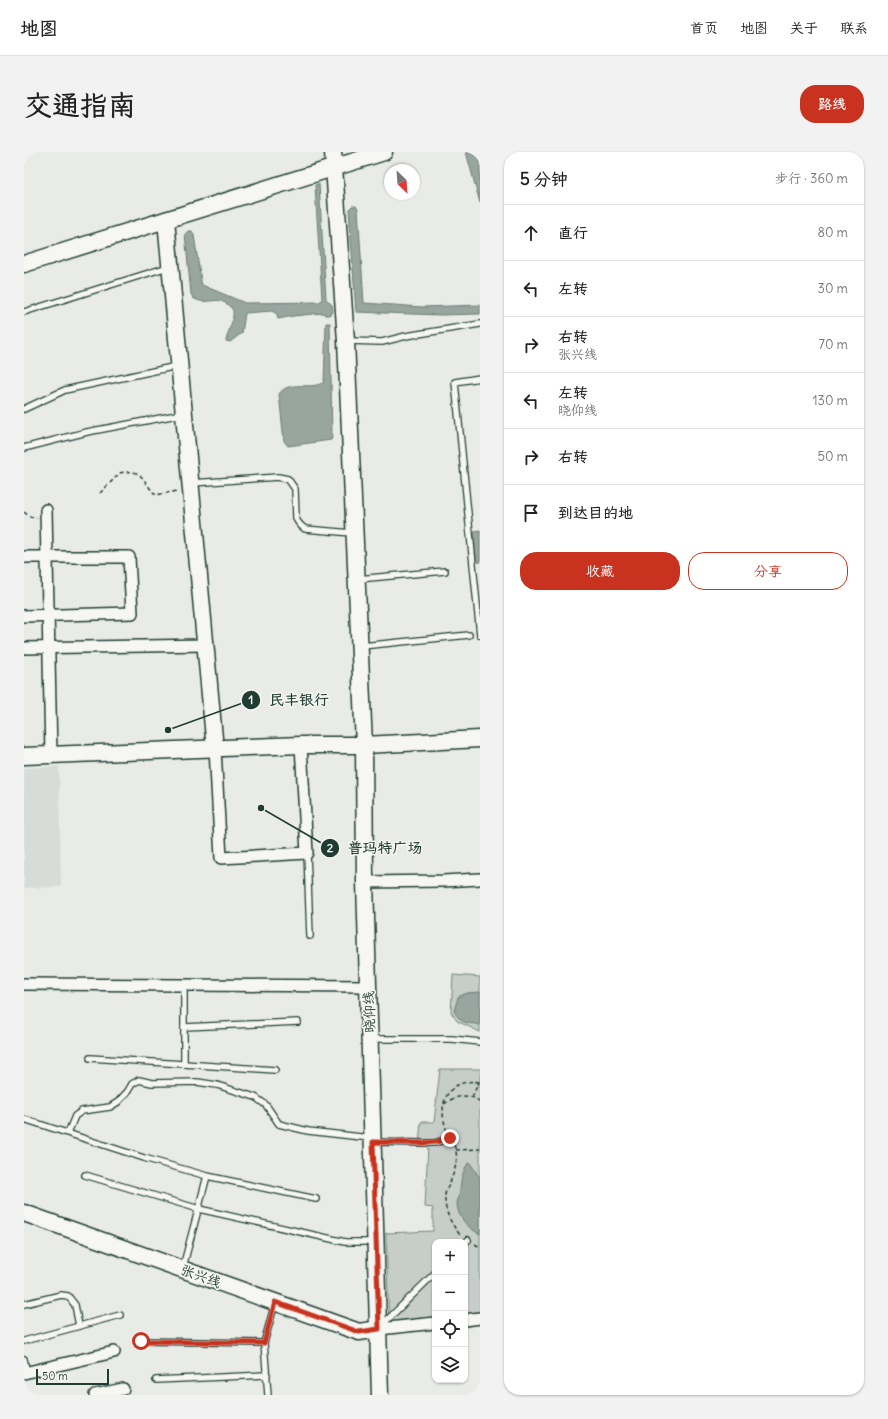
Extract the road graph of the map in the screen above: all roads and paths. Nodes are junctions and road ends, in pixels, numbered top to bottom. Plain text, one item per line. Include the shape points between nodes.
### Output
1 (333, 152) edge
2 (384, 152) edge
3 (334, 168) junction
4 (166, 220) junction
5 (24, 264) edge
6 (170, 267) junction
7 (24, 312) edge
8 (480, 324) edge
9 (346, 341) junction
10 (180, 366) junction
11 (480, 378) edge
12 (24, 409) edge
13 (184, 413) junction
14 (24, 448) edge
15 (191, 486) junction
16 (100, 493) dead end
17 (24, 512) edge
18 (46, 515) joint
19 (354, 534) junction
20 (24, 557) edge
21 (47, 557) junction
22 (445, 571) dead end
23 (477, 577) edge
24 (356, 579) junction
25 (48, 615) junction
26 (24, 616) edge
27 (469, 635) dead end
28 (480, 635) edge
29 (206, 645) junction
30 (360, 646) junction
31 (24, 648) edge
32 (49, 648) junction
33 (480, 739) edge
34 (301, 746) junction
35 (364, 746) junction
36 (216, 749) junction
37 (52, 755) junction
38 (24, 756) edge
39 (307, 853) junction
40 (480, 879) edge
41 (365, 882) junction
42 (310, 936) dead end
43 (24, 984) edge
44 (184, 985) junction
45 (368, 986) junction
46 (298, 1022) dead end
47 (184, 1027) junction
48 (370, 1039) junction
49 (480, 1042) edge
50 (90, 1058) dead end
51 (184, 1064) junction
52 (275, 1070) dead end
53 (480, 1081) edge
54 (472, 1097) junction
55 (480, 1102) edge
56 (444, 1104) junction
57 (24, 1119) edge
58 (68, 1133) junction
59 (450, 1138) junction
60 (373, 1140) junction
61 (480, 1149) edge
62 (456, 1150) junction
63 (85, 1175) dead end
64 (207, 1176) junction
65 (316, 1199) dead end
66 (199, 1210) junction
67 (24, 1213) edge
68 (463, 1239) edge
69 (376, 1242) junction
70 (468, 1243) edge
71 (480, 1247) edge
72 (183, 1269) junction
73 (433, 1275) edge
74 (275, 1302) junction
75 (24, 1304) edge
76 (120, 1315) dead end
77 (480, 1318) edge
78 (468, 1320) edge
79 (432, 1323) edge
80 (79, 1326) junction
81 (379, 1329) junction
82 (24, 1341) edge
83 (141, 1341) dead end
84 (264, 1343) junction
85 (114, 1352) dead end
86 (24, 1359) edge
87 (25, 1373) edge
88 (267, 1375) junction
89 (156, 1380) dead end
90 (123, 1389) dead end
91 (95, 1395) edge
92 (268, 1395) edge
93 (380, 1395) edge

1 - 3 street, 晓仰线
2 - 3 street
3 - 4 street
3 - 9 street, 晓仰线
4 - 5 street
4 - 6 street
6 - 7 lane
6 - 10 street
8 - 9 lane via 382,342
9 - 19 street, 晓仰线
10 - 12 lane via 65,390
10 - 13 street
11 - 23 lane via 455,382
13 - 14 lane
13 - 15 street
15 - 16 path via 156,494 149,490 142,477 135,472 120,473
15 - 19 lane via 278,477 288,479 295,489 296,518 301,527
15 - 29 street
17 - 18 path via 30,517
18 - 21 street
19 - 24 street, 晓仰线
20 - 21 street
21 - 25 street
21 - 25 street via 129,557 132,613
22 - 24 lane
23 - 28 lane
24 - 30 street, 晓仰线
25 - 26 street
25 - 32 street
27 - 30 lane
29 - 32 street
29 - 36 street
30 - 35 street, 晓仰线
31 - 32 street
32 - 37 street
33 - 35 street
34 - 35 street
34 - 36 street
34 - 39 street
35 - 41 street, 晓仰线
36 - 37 street
36 - 39 street via 221,858
37 - 38 street
39 - 42 lane
40 - 41 street
41 - 45 street, 晓仰线
43 - 44 street
44 - 45 street
44 - 47 lane
45 - 48 street, 晓仰线
46 - 47 lane
47 - 51 lane
48 - 49 lane via 452,1039
48 - 60 street, 晓仰线
50 - 51 lane
51 - 52 lane
53 - 54 path
53 - 56 path via 460,1083 451,1089
54 - 55 path
54 - 56 path via 458,1097
56 - 59 path via 445,1124
57 - 58 lane
58 - 60 lane via 75,1116 82,1111 110,1107 139,1080 152,1083 197,1082 217,1085 255,1097 266,1105 279,1124 308,1131
58 - 64 lane
59 - 60 lane via 423,1143
59 - 62 path
60 - 69 street, 晓仰线
61 - 62 path
62 - 68 path via 455,1169 445,1195 445,1204 452,1225
63 - 66 lane
64 - 65 lane
64 - 66 lane
66 - 69 lane via 345,1242
66 - 72 lane
67 - 72 street, 张兴线
69 - 81 street, 晓仰线
70 - 71 path
72 - 74 street, 张兴线
73 - 81 lane
74 - 81 street, 张兴线 via 359,1332
74 - 84 lane
75 - 80 lane via 61,1295 68,1296 74,1305
76 - 80 lane
77 - 78 street
79 - 81 street
80 - 82 lane
81 - 93 street, 晓仰线
83 - 84 lane
84 - 88 lane
85 - 87 street
86 - 87 lane
88 - 89 lane
88 - 92 lane
90 - 91 street

